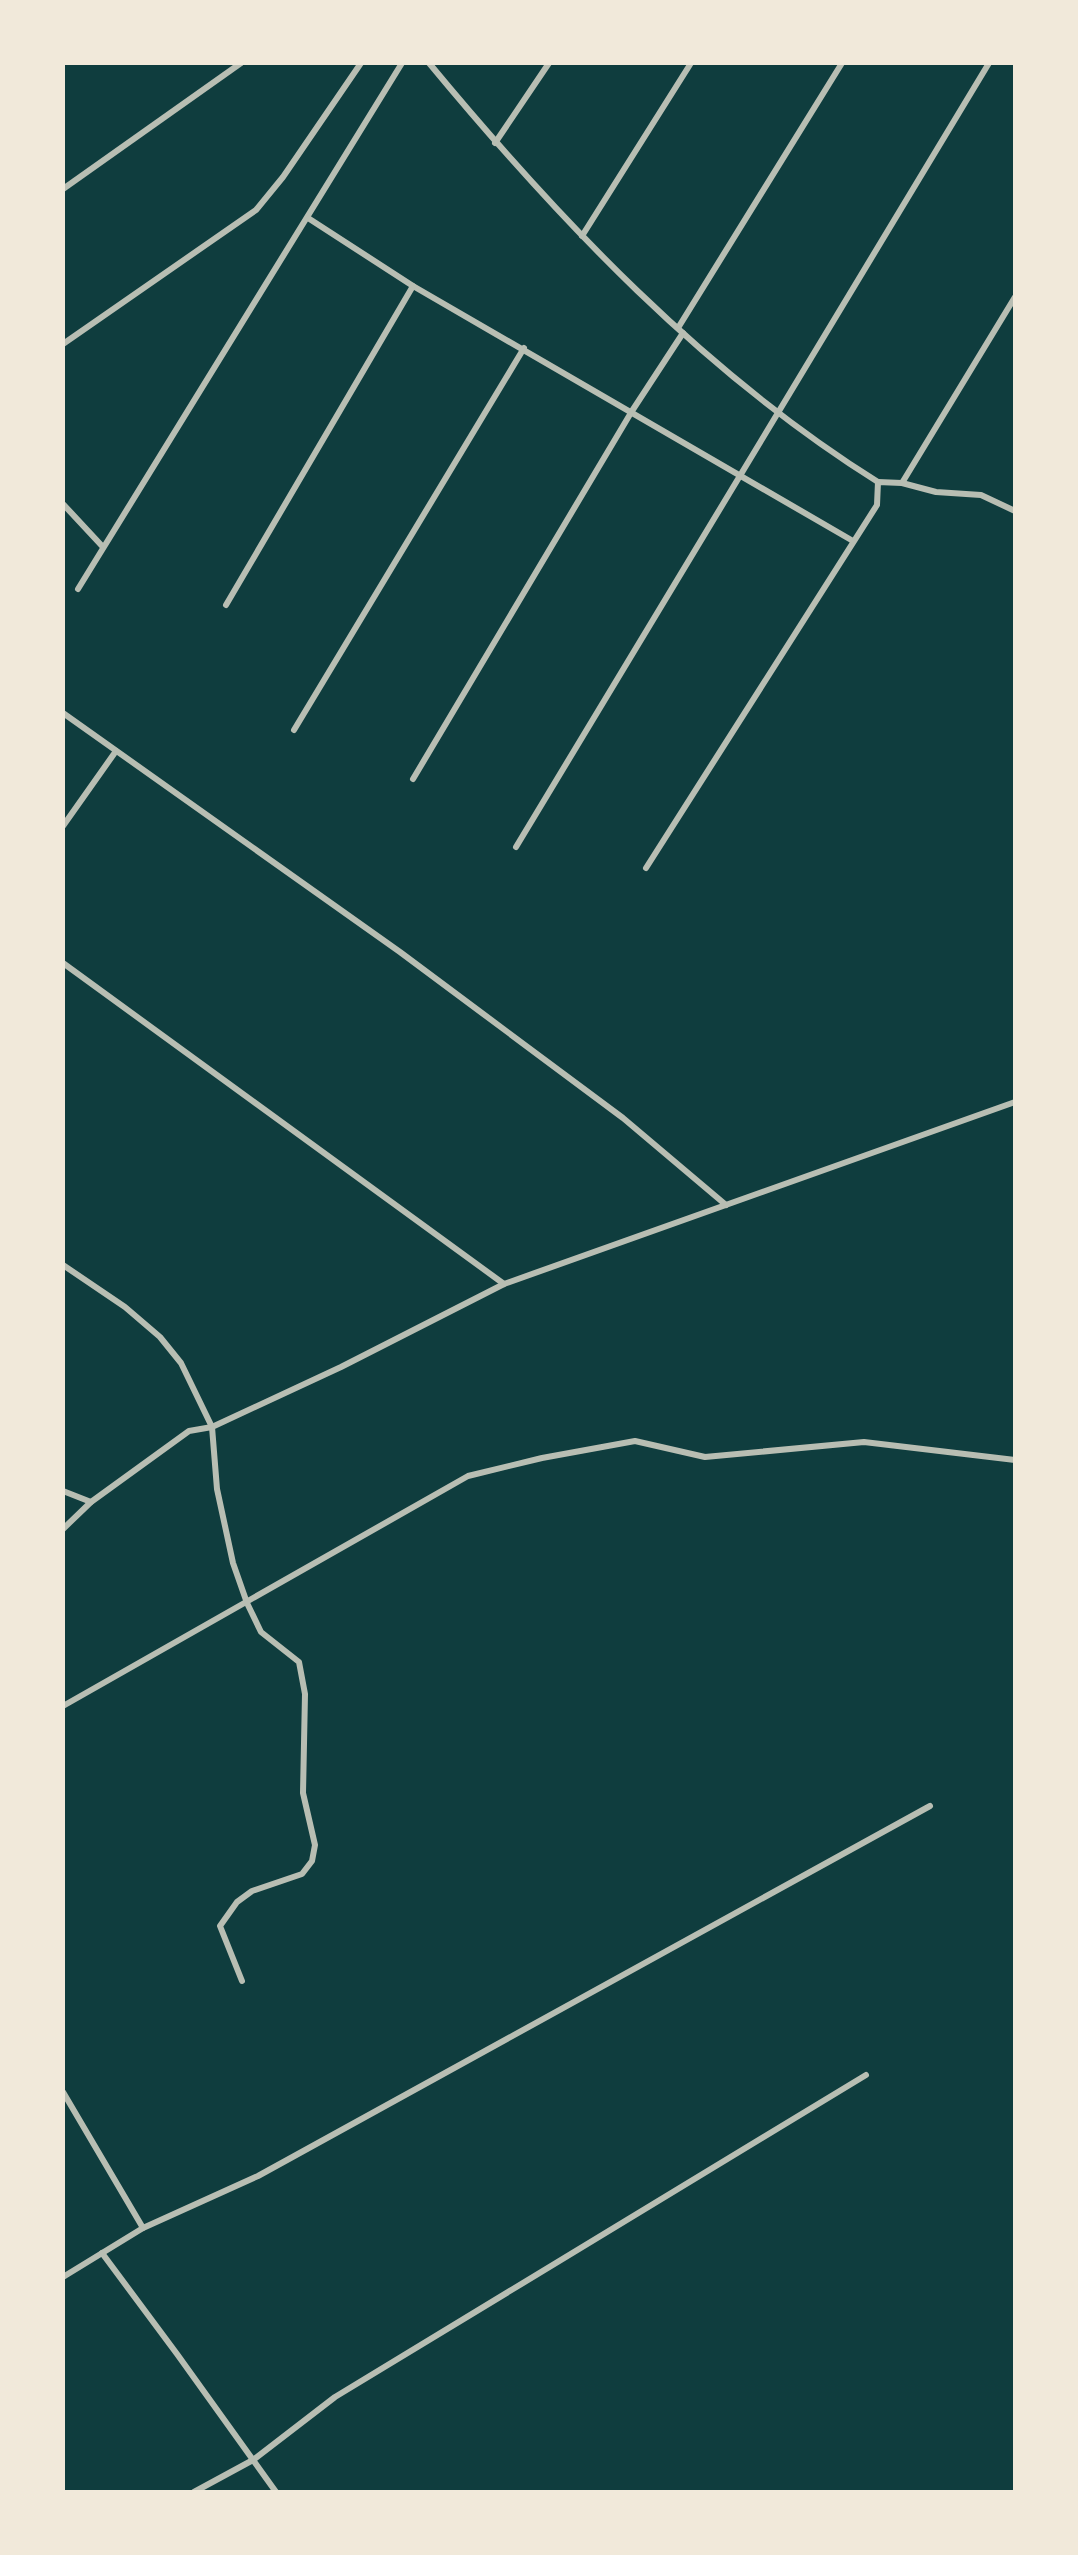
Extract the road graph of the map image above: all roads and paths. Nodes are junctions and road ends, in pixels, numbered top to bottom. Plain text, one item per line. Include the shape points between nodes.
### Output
1 (241, 63) edge
2 (361, 63) edge
3 (402, 63) edge
4 (429, 63) edge
5 (549, 63) edge
6 (691, 63) edge
7 (842, 63) edge
8 (989, 63) edge
9 (495, 143) junction
10 (63, 189) edge
11 (308, 218) junction
12 (582, 236) junction
13 (414, 286) junction
14 (1015, 297) edge
15 (680, 330) junction
16 (63, 344) edge
17 (524, 348) junction
18 (632, 411) junction
19 (778, 413) junction
20 (738, 476) junction
21 (878, 482) junction
22 (902, 483) junction
23 (63, 504) edge
24 (1015, 511) edge
25 (853, 541) junction
26 (103, 547) junction
27 (78, 589) dead end
28 (226, 605) dead end
29 (63, 713) edge
30 (294, 730) dead end
31 (116, 751) junction
32 (413, 779) dead end
33 (63, 826) edge
34 (516, 847) dead end
35 (646, 868) dead end
36 (63, 963) edge
37 (1015, 1102) edge
38 (726, 1205) junction
39 (63, 1265) edge
40 (504, 1284) junction
41 (212, 1427) junction
42 (1015, 1460) edge
43 (63, 1491) edge
44 (90, 1502) junction
45 (63, 1529) edge
46 (247, 1603) junction
47 (63, 1706) edge
48 (930, 1806) dead end
49 (242, 1981) dead end
50 (866, 2076) dead end
51 (63, 2092) edge
52 (143, 2228) junction
53 (102, 2253) junction
54 (63, 2277) edge
55 (253, 2460) junction
56 (194, 2492) edge
57 (276, 2492) edge

1 - 10 street
2 - 16 street via 256,210
3 - 11 street
4 - 9 street
5 - 9 street
6 - 12 street
7 - 15 street
8 - 19 street
9 - 12 street
11 - 13 street
11 - 26 street
12 - 15 street
13 - 17 street
13 - 28 street
14 - 22 street
15 - 18 street
15 - 19 street
17 - 18 street
17 - 30 street
18 - 20 street
18 - 32 street
19 - 20 street
19 - 21 street
20 - 25 street
20 - 34 street
21 - 22 street
21 - 25 street via 877,505
22 - 24 street via 936,492 981,495
23 - 26 street
25 - 35 street
26 - 27 street
29 - 31 street
31 - 33 street
31 - 38 street via 412,961 622,1118
36 - 40 street
37 - 38 street
38 - 40 street
39 - 41 street via 160,1337 181,1363
40 - 41 street
41 - 44 street via 189,1431
41 - 46 street via 217,1489
42 - 46 street via 864,1442 705,1457 635,1441 542,1458 468,1476
43 - 44 street
44 - 45 street
46 - 47 street
46 - 49 street via 261,1632 299,1662 305,1694 303,1793 315,1846 312,1861 302,1874 252,1891 237,1902 220,1926
48 - 52 street via 258,2176
50 - 55 street via 335,2397
51 - 52 street
52 - 53 street
53 - 54 street
53 - 55 street
55 - 56 street
55 - 57 street

